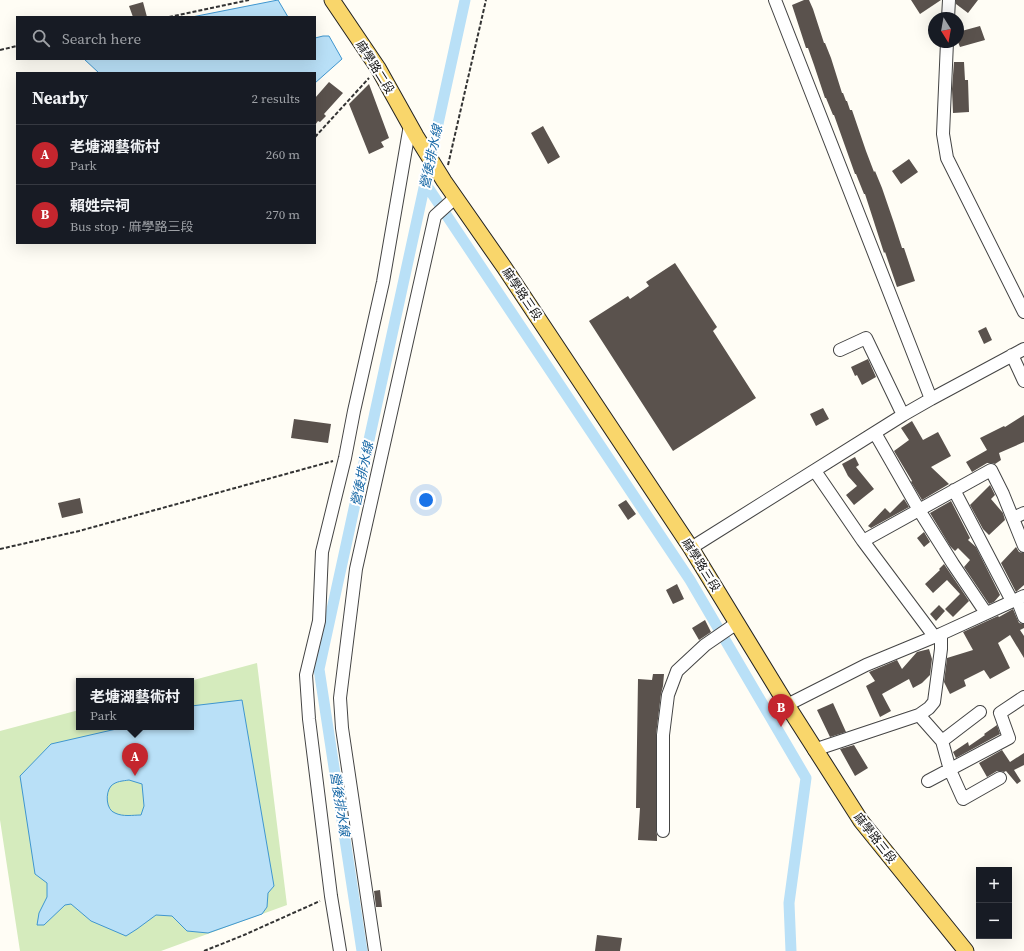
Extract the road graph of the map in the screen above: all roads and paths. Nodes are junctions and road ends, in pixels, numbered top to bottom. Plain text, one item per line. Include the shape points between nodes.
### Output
1 (249, 0) edge
2 (332, 0) edge
3 (486, 0) edge
4 (775, 0) edge
5 (949, 0) edge
6 (948, 12) edge
7 (174, 16) edge
8 (16, 46) edge
9 (947, 48) edge
10 (0, 50) edge
11 (378, 68) junction
12 (413, 130) junction
13 (316, 136) edge
14 (442, 178) junction
15 (456, 197) junction
16 (1024, 312) edge
17 (1024, 349) edge
18 (840, 350) dead end
19 (1012, 355) junction
20 (1024, 381) edge
21 (931, 399) junction
22 (904, 415) junction
23 (875, 433) junction
24 (345, 458) junction
25 (815, 471) junction
26 (954, 490) junction
27 (919, 510) junction
28 (1018, 516) edge
29 (863, 541) junction
30 (1024, 546) edge
31 (691, 548) junction
32 (0, 549) edge
33 (1018, 599) edge
34 (986, 613) junction
35 (1024, 617) edge
36 (737, 624) junction
37 (937, 635) junction
38 (1024, 697) edge
39 (787, 705) junction
40 (980, 712) dead end
41 (919, 715) junction
42 (942, 741) junction
43 (814, 750) junction
44 (950, 770) junction
45 (1000, 778) dead end
46 (928, 781) dead end
47 (663, 831) dead end
48 (331, 896) junction
49 (204, 951) edge
50 (340, 951) edge
51 (375, 951) edge
52 (966, 951) edge

1 - 7 path
2 - 11 main road, 麻學路二段
3 - 14 path
4 - 21 street
5 - 6 street
8 - 10 path
9 - 16 street via 943,134 947,158
11 - 12 main road, 麻學路二段
11 - 13 path
12 - 14 main road, 麻學路二段
12 - 24 street
14 - 15 main road, 麻學路三段
15 - 31 main road, 麻學路三段
15 - 51 street via 435,216 356,569 340,698 342,728
17 - 19 street
18 - 22 street via 866,338
19 - 20 street
19 - 21 street
21 - 22 street
22 - 23 street
23 - 25 street
23 - 27 street
24 - 32 path via 79,531
24 - 48 street via 322,552 319,621 306,675
25 - 29 street
25 - 31 street
26 - 27 street
26 - 28 street via 991,470
26 - 33 street
27 - 29 street
27 - 34 street
28 - 30 street
29 - 37 street
31 - 36 main road, 麻學路三段
33 - 34 street
33 - 35 street
34 - 37 street
36 - 39 main road, 麻學路三段
36 - 47 street via 705,645 677,671 668,695 663,734
37 - 39 street via 866,665
37 - 41 street via 941,649 934,702
38 - 44 street via 1000,714 1009,738
39 - 43 main road, 麻學路三段
40 - 42 street
41 - 42 street
41 - 43 street
42 - 44 street
43 - 52 main road, 麻學路三段 via 861,821
44 - 45 street via 963,798
44 - 46 street
48 - 49 path
48 - 50 street

